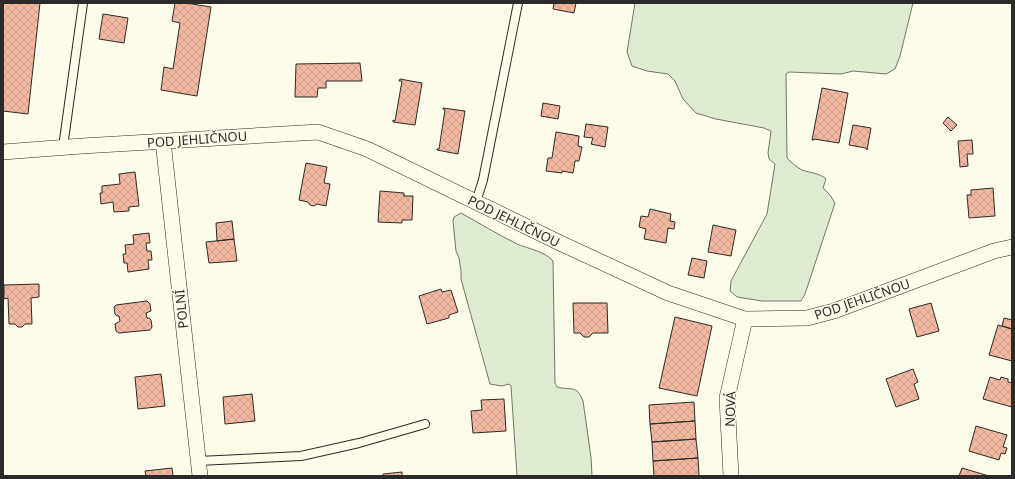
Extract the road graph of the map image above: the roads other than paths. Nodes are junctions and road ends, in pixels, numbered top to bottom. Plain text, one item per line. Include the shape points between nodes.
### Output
1 (83, 3) edge
2 (518, 3) edge
3 (163, 141) junction
4 (63, 147) junction
5 (3, 152) edge
6 (476, 202) junction
7 (1012, 246) edge
8 (745, 319) junction
9 (425, 424) dead end
10 (198, 461) junction
11 (200, 476) edge
12 (731, 476) edge

1 - 4 lane
2 - 6 lane via 483,180
3 - 4 street, POD JEHLIČNOU
3 - 6 street, POD JEHLIČNOU via 318,132 367,149
3 - 10 street, POLNÍ
4 - 5 street, POD JEHLIČNOU
6 - 8 street, POD JEHLIČNOU via 668,293
7 - 8 street, POD JEHLIČNOU via 834,312 807,318
8 - 12 street, NOVÁ via 728,398
9 - 10 lane via 301,456
10 - 11 street, POLNÍ

